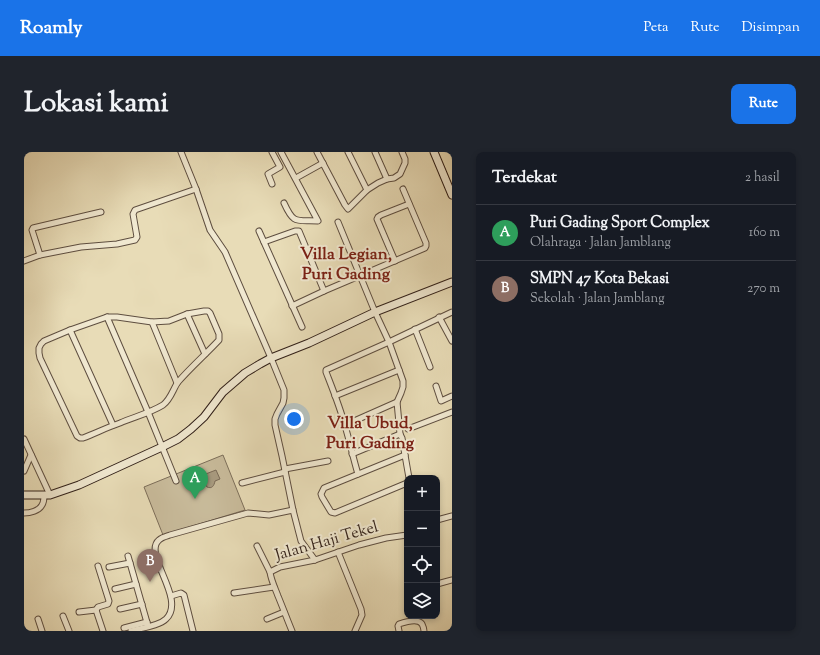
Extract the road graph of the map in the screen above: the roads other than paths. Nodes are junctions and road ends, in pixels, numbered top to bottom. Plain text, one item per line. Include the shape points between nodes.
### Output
1 (181, 152) edge
2 (272, 152) edge
3 (281, 152) edge
4 (317, 152) edge
5 (348, 152) edge
6 (375, 152) edge
7 (402, 152) edge
8 (434, 152) edge
9 (323, 163) junction
10 (296, 178) junction
11 (387, 179) junction
12 (272, 184) dead end
13 (196, 189) junction
14 (403, 189) dead end
15 (367, 190) junction
16 (452, 195) edge
17 (284, 202) dead end
18 (409, 204) junction
19 (101, 212) dead end
20 (338, 222) dead end
21 (259, 231) dead end
22 (264, 242) junction
23 (40, 255) junction
24 (24, 261) edge
25 (395, 261) junction
26 (360, 276) junction
27 (452, 282) edge
28 (324, 291) junction
29 (292, 306) junction
30 (375, 312) junction
31 (452, 312) edge
32 (187, 314) junction
33 (106, 317) junction
34 (439, 318) junction
35 (152, 322) junction
36 (302, 327) dead end
37 (415, 329) junction
38 (70, 330) junction
39 (388, 340) junction
40 (452, 341) edge
41 (206, 354) junction
42 (272, 358) junction
43 (430, 367) dead end
44 (399, 370) junction
45 (177, 383) junction
46 (436, 386) dead end
47 (335, 396) junction
48 (452, 396) edge
49 (397, 402) junction
50 (148, 412) junction
51 (452, 412) edge
52 (113, 425) junction
53 (345, 425) junction
54 (408, 429) dead end
55 (400, 434) junction
56 (24, 439) edge
57 (162, 447) junction
58 (352, 454) junction
59 (31, 455) junction
60 (405, 455) junction
61 (328, 461) dead end
62 (24, 471) edge
63 (285, 471) junction
64 (358, 474) junction
65 (408, 475) edge
66 (176, 481) dead end
67 (242, 483) dead end
68 (404, 484) edge
69 (24, 495) edge
70 (47, 495) junction
71 (293, 510) junction
72 (24, 514) edge
73 (452, 516) edge
74 (440, 519) edge
75 (404, 535) edge
76 (257, 546) dead end
77 (338, 552) junction
78 (128, 556) dead end
79 (315, 560) junction
80 (130, 563) junction
81 (98, 566) dead end
82 (110, 567) dead end
83 (270, 572) junction
84 (452, 580) edge
85 (440, 583) edge
86 (136, 584) junction
87 (274, 587) junction
88 (115, 589) dead end
89 (234, 593) dead end
90 (171, 596) junction
91 (142, 604) junction
92 (120, 609) dead end
93 (96, 610) junction
94 (79, 612) dead end
95 (284, 612) junction
96 (63, 616) dead end
97 (38, 619) dead end
98 (267, 619) dead end
99 (148, 624) junction
100 (124, 628) dead end
101 (42, 631) edge
102 (69, 631) edge
103 (103, 631) edge
104 (131, 631) edge
105 (193, 631) edge
106 (292, 631) edge
107 (355, 631) edge
108 (399, 631) edge
109 (424, 631) edge

1 - 13 street
2 - 12 street via 280,167 268,174
3 - 10 street
4 - 9 street
5 - 15 street
6 - 11 street
7 - 11 street via 405,160 403,169 397,176
8 - 16 street
9 - 10 street
9 - 15 street via 348,209
10 - 17 street via 318,221 295,220
11 - 15 street
13 - 23 street via 135,210 135,240 81,246
13 - 42 street via 210,230 225,252
14 - 18 street
18 - 25 street via 426,246
18 - 25 street via 381,215 377,220
19 - 23 street via 33,228
20 - 26 street
21 - 22 street
22 - 28 street via 295,231 299,232
22 - 29 street
23 - 24 street
25 - 26 street
26 - 28 street
26 - 30 street
27 - 30 street
28 - 29 street
29 - 36 street
30 - 39 street
30 - 42 street
31 - 34 street
32 - 35 street via 169,321
32 - 41 street
32 - 41 street via 204,311 210,313 219,340
33 - 35 street
33 - 38 street
33 - 50 street
34 - 37 street
34 - 40 street
35 - 45 street
37 - 39 street
37 - 43 street
38 - 52 street
38 - 52 street via 41,344 39,353 42,363 77,436 83,438
39 - 44 street
39 - 47 street via 326,370
41 - 45 street
42 - 57 street via 245,373 223,392 191,429
42 - 63 street via 284,390 283,402 275,425
44 - 47 street
44 - 49 street via 403,387
45 - 50 street via 165,403
46 - 48 street via 442,401
47 - 53 street
49 - 53 street
49 - 55 street
50 - 52 street
50 - 57 street
51 - 54 street
53 - 58 street
55 - 58 street
55 - 60 street
56 - 59 street
57 - 66 street
57 - 70 street via 79,485
58 - 64 street
59 - 62 street
59 - 70 street
60 - 64 street
60 - 65 street
61 - 63 street
63 - 67 street
63 - 71 street
64 - 68 street via 324,488 321,494 330,512 340,511
69 - 70 street
70 - 72 street via 41,507
71 - 79 street via 302,541
71 - 90 street via 269,515 248,513 158,540 158,564
73 - 74 street
75 - 77 street, Jalan Haji Tekel
76 - 83 street
77 - 79 street, Jalan Haji Tekel
77 - 107 street via 361,609 362,615
78 - 80 street
79 - 83 street, Jalan Haji Tekel via 280,567
80 - 82 street
80 - 86 street
81 - 93 street via 109,601
83 - 87 street, Jalan Haji Tekel
84 - 85 street
86 - 88 street
86 - 91 street
87 - 89 street
87 - 95 street, Jalan Haji Tekel
90 - 99 street via 172,604 168,618
90 - 105 street via 181,593 184,595
91 - 92 street
91 - 99 street
93 - 94 street
93 - 103 street
95 - 98 street
95 - 106 street, Jalan Haji Tekel
96 - 102 street
97 - 101 street
99 - 100 street
99 - 104 street
108 - 109 street via 399,624 415,621 421,623

